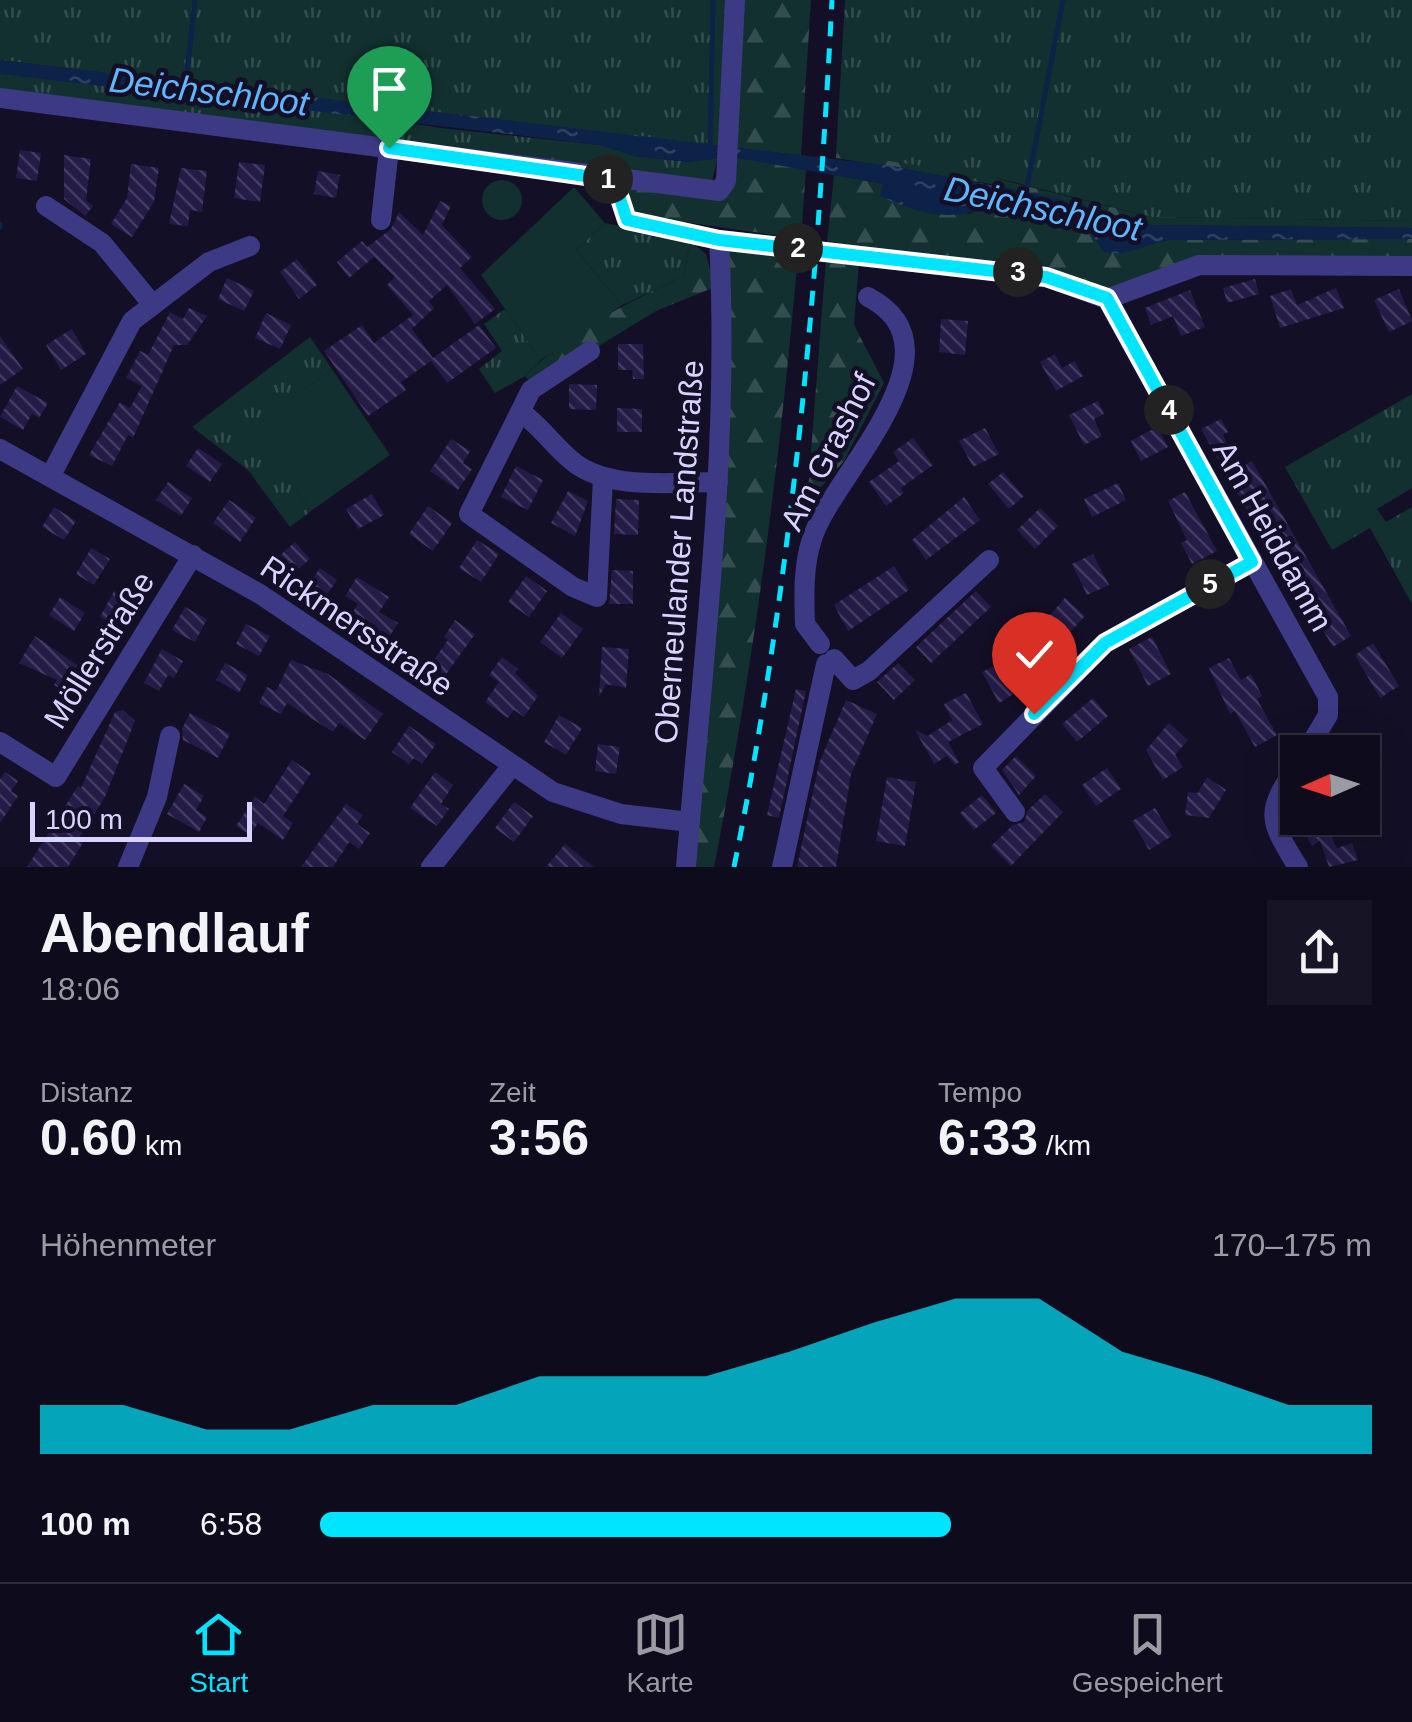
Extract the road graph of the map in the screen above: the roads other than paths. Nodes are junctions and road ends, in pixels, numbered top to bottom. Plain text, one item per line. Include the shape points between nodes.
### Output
1 (735, 0) edge
2 (0, 98) edge
3 (389, 148) junction
4 (614, 180) junction
5 (46, 206) dead end
6 (381, 220) dead end
7 (719, 240) junction
8 (250, 246) dead end
9 (1412, 266) edge
10 (868, 298) dead end
11 (1107, 298) junction
12 (153, 305) junction
13 (590, 351) dead end
14 (522, 412) junction
15 (0, 450) edge
16 (51, 475) junction
17 (603, 478) junction
18 (718, 482) junction
19 (193, 555) junction
20 (989, 560) dead end
21 (1252, 562) junction
22 (827, 656) junction
23 (1316, 735) edge
24 (170, 736) dead end
25 (0, 742) edge
26 (512, 767) junction
27 (1280, 790) edge
28 (1015, 812) dead end
29 (690, 822) junction
30 (128, 867) edge
31 (431, 867) edge
32 (686, 867) edge
33 (782, 867) edge
34 (1298, 867) edge

1 - 4 street via 726,181 718,191
2 - 3 street
3 - 4 street
3 - 6 street
4 - 7 street via 627,220
5 - 12 street via 102,243
7 - 11 street via 995,269 1046,277
7 - 18 street, Oberneulander Landstraße
8 - 12 street via 209,262
9 - 11 street via 1199,266
10 - 22 street, Am Grashof via 884,306 896,324 903,366 896,396 812,537 805,624
11 - 21 street, Am Heiddamm
12 - 16 street via 132,322
13 - 14 street via 531,390
14 - 17 street via 578,466
14 - 17 street via 468,514 597,598
15 - 16 street, Rickmersstraße
16 - 19 street, Rickmersstraße
17 - 18 street
18 - 29 street, Oberneulander Landstraße
19 - 25 street, Möllerstraße via 56,777
19 - 26 street, Rickmersstraße
20 - 22 street via 853,680
21 - 23 street, Am Heiddamm via 1328,697 1328,714
21 - 28 street via 1105,643 1034,714 983,768
22 - 33 street, Am Grashof
24 - 30 street via 157,796
26 - 29 street, Rickmersstraße via 575,802
26 - 31 street
27 - 34 street via 1272,824
29 - 32 street, Oberneulander Landstraße

